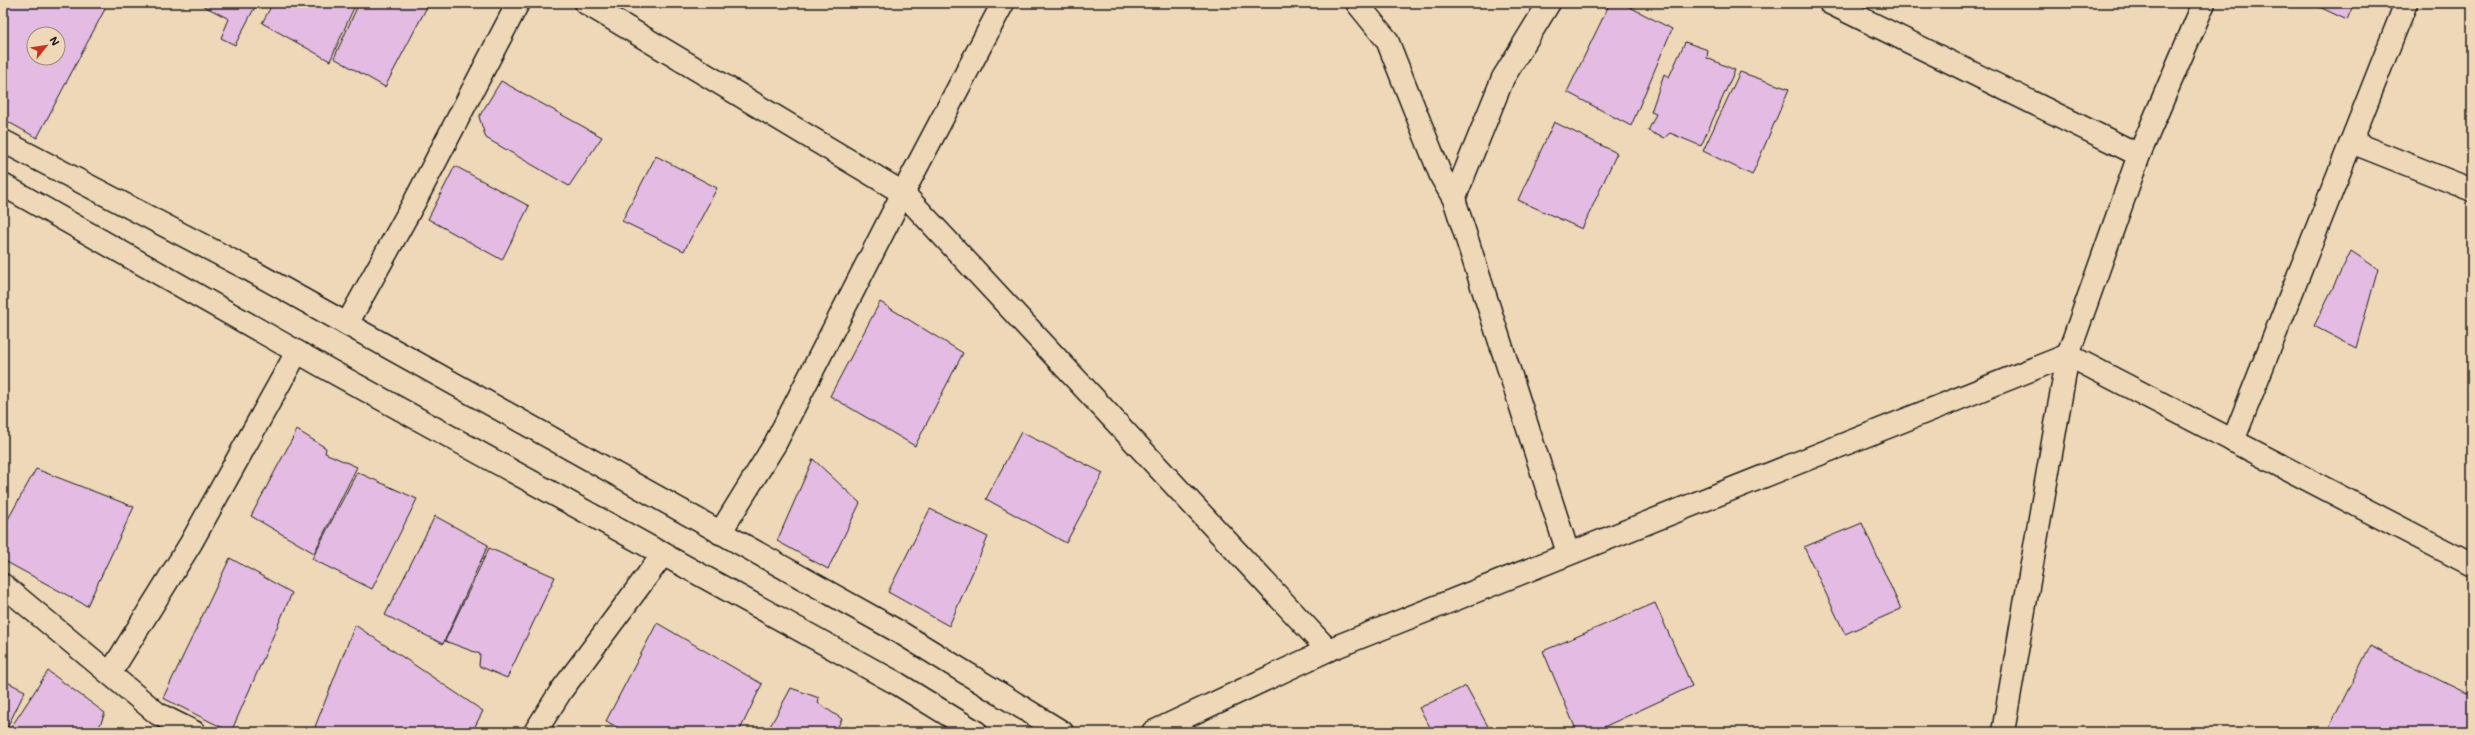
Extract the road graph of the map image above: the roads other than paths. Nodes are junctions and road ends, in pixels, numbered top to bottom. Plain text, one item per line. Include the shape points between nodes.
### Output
1 (518, 3) edge
2 (586, 3) edge
3 (1003, 3) edge
4 (1357, 3) edge
5 (1549, 3) edge
6 (1830, 3) edge
7 (2204, 3) edge
8 (2406, 3) edge
9 (3, 141) edge
10 (2351, 142) junction
11 (2139, 155) junction
12 (3, 185) edge
13 (2472, 190) edge
14 (903, 193) junction
15 (1454, 199) junction
16 (347, 324) junction
17 (297, 352) junction
18 (2068, 355) junction
19 (2233, 440) junction
20 (720, 533) junction
21 (664, 553) junction
22 (1568, 553) junction
23 (2472, 565) edge
24 (3, 585) edge
25 (1328, 650) junction
26 (111, 672) junction
27 (194, 732) edge
28 (535, 732) edge
29 (976, 732) edge
30 (1062, 732) edge
31 (1153, 732) edge
32 (2003, 732) edge

1 - 16 street via 415,201
2 - 14 street
3 - 14 street
4 - 15 street via 1387,40 1441,176
5 - 15 street via 1503,78
6 - 11 street
7 - 11 street
8 - 10 street
9 - 16 street via 250,270
10 - 13 street
10 - 19 street
11 - 18 street
12 - 17 street
14 - 20 street via 775,444
14 - 25 street
15 - 22 street
16 - 20 street
17 - 21 street
17 - 26 street via 191,543
18 - 19 street
18 - 22 street
18 - 32 street
19 - 23 street
20 - 30 street via 901,633
21 - 28 street via 561,691
21 - 29 street via 898,684
22 - 25 street
24 - 26 street
25 - 31 street
26 - 27 street via 158,714

